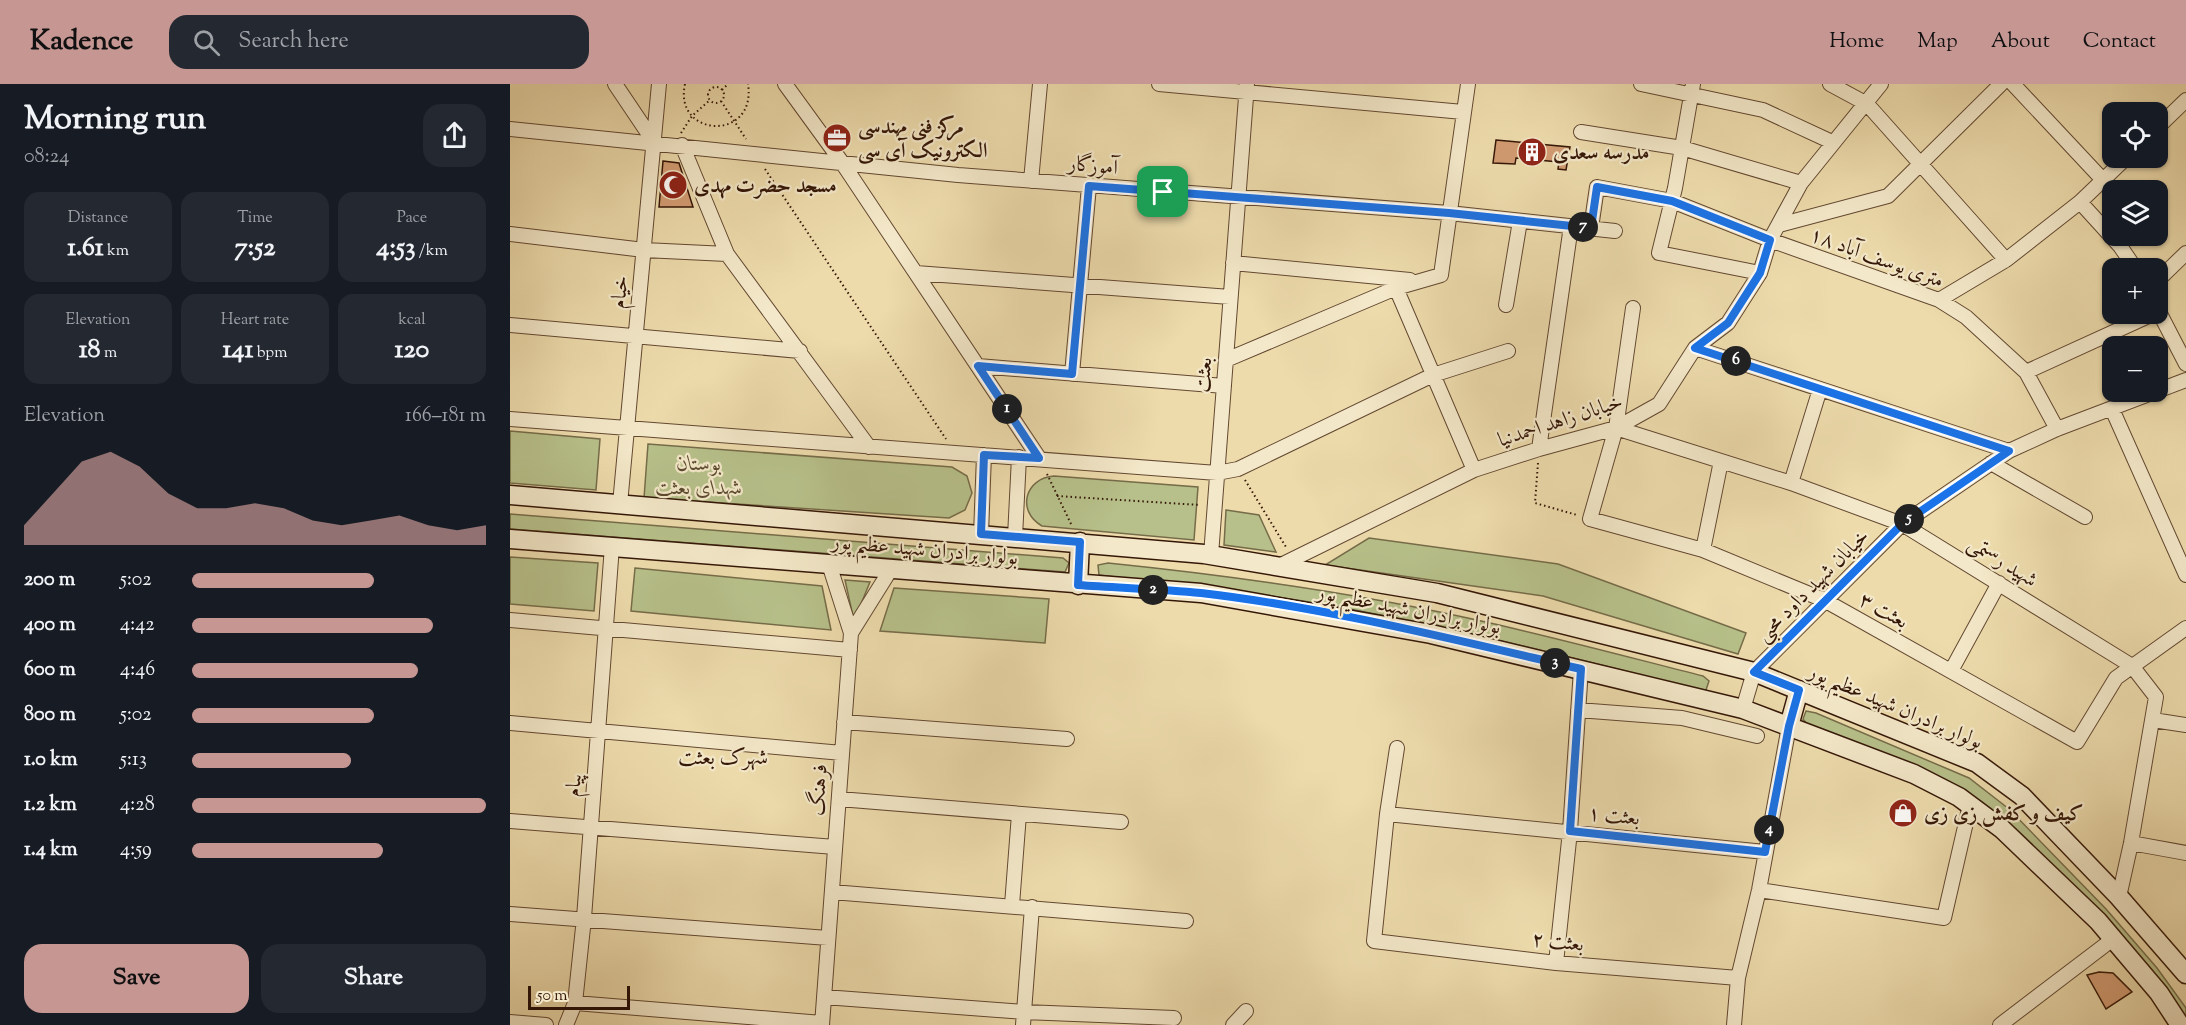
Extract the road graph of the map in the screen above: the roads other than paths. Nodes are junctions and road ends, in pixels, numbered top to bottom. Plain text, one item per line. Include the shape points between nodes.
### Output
1 (615, 84) edge
2 (659, 84) edge
3 (785, 84) edge
4 (1041, 84) edge
5 (1159, 84) edge
6 (1468, 84) edge
7 (1641, 84) edge
8 (1830, 84) edge
9 (1881, 84) edge
10 (2001, 84) edge
11 (2013, 84) edge
12 (1247, 88) edge
13 (1692, 89) edge
14 (2186, 100) edge
15 (1867, 104) junction
16 (1463, 112) junction
17 (2168, 117) edge
18 (510, 129) edge
19 (1581, 132) dead end
20 (654, 142) junction
21 (1832, 142) junction
22 (679, 144) junction
23 (1682, 148) junction
24 (841, 161) junction
25 (1921, 164) junction
26 (2116, 168) edge
27 (2103, 180) joint
28 (1031, 181) junction
29 (2102, 181) edge
30 (1801, 183) junction
31 (1089, 186) junction
32 (1238, 197) junction
33 (1672, 201) junction
34 (2080, 202) junction
35 (1449, 213) junction
36 (1520, 221) junction
37 (1779, 225) junction
38 (1571, 226) junction
39 (1591, 228) junction
40 (1615, 231) dead end
41 (510, 234) edge
42 (1770, 240) junction
43 (644, 250) junction
44 (2186, 253) edge
45 (727, 254) junction
46 (2128, 258) edge
47 (2006, 260) junction
48 (1233, 263) junction
49 (2168, 270) edge
50 (916, 273) junction
51 (1760, 273) junction
52 (1420, 281) junction
53 (1080, 286) junction
54 (1396, 288) junction
55 (1230, 297) junction
56 (1939, 300) junction
57 (1506, 305) dead end
58 (1633, 309) dead end
59 (2128, 324) edge
60 (2163, 324) edge
61 (510, 325) edge
62 (635, 336) junction
63 (1695, 348) junction
64 (800, 351) junction
65 (1508, 351) dead end
66 (1226, 360) junction
67 (2186, 364) edge
68 (978, 366) junction
69 (2026, 372) junction
70 (1072, 374) junction
71 (1433, 375) junction
72 (2186, 380) edge
73 (1224, 386) junction
74 (1820, 389) junction
75 (2112, 409) junction
76 (510, 419) edge
77 (1616, 428) junction
78 (627, 429) junction
79 (2057, 429) junction
80 (869, 447) junction
81 (1539, 448) junction
82 (2009, 451) junction
83 (984, 455) junction
84 (1019, 457) junction
85 (1039, 458) junction
86 (1721, 461) junction
87 (1991, 463) junction
88 (1474, 470) junction
89 (1217, 473) junction
90 (1791, 483) junction
91 (510, 495) edge
92 (620, 504) junction
93 (2085, 517) dead end
94 (1902, 524) junction
95 (981, 534) junction
96 (1015, 537) junction
97 (510, 539) edge
98 (1080, 542) junction
99 (612, 546) junction
100 (1703, 550) junction
101 (1211, 555) junction
102 (1286, 563) junction
103 (829, 564) junction
104 (891, 569) junction
105 (2186, 575) edge
106 (1999, 583) junction
107 (1078, 585) junction
108 (1824, 600) junction
109 (510, 620) edge
110 (607, 628) junction
111 (2186, 628) edge
112 (851, 633) junction
113 (850, 650) junction
114 (2132, 666) junction
115 (1581, 669) junction
116 (1951, 671) junction
117 (1754, 672) junction
118 (1799, 690) junction
119 (1743, 709) junction
120 (1578, 710) junction
121 (2153, 720) junction
122 (844, 722) junction
123 (510, 723) edge
124 (2186, 725) edge
125 (1789, 726) junction
126 (598, 731) junction
127 (1757, 736) dead end
128 (1067, 739) dead end
129 (1397, 748) dead end
130 (842, 753) junction
131 (839, 800) junction
132 (1970, 805) junction
133 (1019, 814) junction
134 (1387, 814) junction
135 (510, 821) edge
136 (1121, 822) dead end
137 (590, 829) junction
138 (1570, 831) junction
139 (2132, 843) junction
140 (835, 847) junction
141 (1765, 852) junction
142 (2186, 853) edge
143 (1759, 890) junction
144 (832, 892) junction
145 (2120, 897) junction
146 (1012, 905) junction
147 (1032, 907) junction
148 (510, 914) edge
149 (584, 918) junction
150 (1186, 921) dead end
151 (828, 938) junction
152 (2113, 939) junction
153 (1556, 963) junction
154 (2186, 974) edge
155 (1738, 978) junction
156 (824, 998) junction
157 (575, 1003) junction
158 (1245, 1011) dead end
159 (1024, 1018) edge
160 (1174, 1018) dead end
161 (510, 1022) edge
162 (822, 1024) edge
163 (546, 1025) edge
164 (566, 1025) edge
165 (1233, 1025) edge
166 (1734, 1025) edge
167 (2000, 1025) edge
168 (2180, 1025) edge

1 - 20 street
2 - 20 street, خیام
3 - 24 street
4 - 28 street
5 - 12 street
6 - 16 street
7 - 13 street
8 - 15 street
9 - 15 street, خیابان زاهد احمدنیا
10 - 25 street
11 - 27 street
12 - 16 street
12 - 32 street, بعثت
13 - 21 street via 1763,110
13 - 23 street
14 - 17 street
15 - 21 street, خیابان زاهد احمدنیا
15 - 25 street
16 - 35 street
18 - 20 street, آموزگار
19 - 23 street
20 - 22 street, آموزگار
20 - 43 street, خیام
21 - 30 street, خیابان زاهد احمدنیا
22 - 24 street, آموزگار
22 - 45 street
23 - 30 street
23 - 33 street
24 - 28 street, آموزگار
24 - 50 street
25 - 37 street via 1888,196
25 - 47 street
26 - 27 street
28 - 31 street, آموزگار
29 - 34 street
30 - 37 street, خیابان زاهد احمدنیا
31 - 32 street, آموزگار
31 - 53 street
32 - 35 street, آموزگار
32 - 48 street, بعثت
33 - 39 street, ۱۸ متری یوسف آباد via 1597,187
33 - 42 street, ۱۸ متری یوسف آباد
33 - 51 street via 1659,253
34 - 46 street
34 - 47 street
35 - 36 street, آموزگار
35 - 52 street via 1441,275
36 - 38 street, آموزگار
36 - 57 street
37 - 42 street, خیابان زاهد احمدنیا
38 - 39 street, آموزگار
38 - 81 street
39 - 40 street, آموزگار
41 - 43 street
42 - 51 street, خیابان زاهد احمدنیا
42 - 56 street, ۱۸ متری یوسف آباد
43 - 45 street
43 - 62 street, خیام
44 - 49 street
45 - 64 street
47 - 56 street
48 - 52 street
48 - 55 street, بعثت
50 - 53 street
50 - 68 street
51 - 63 street, خیابان زاهد احمدنیا via 1728,323
52 - 54 street
53 - 55 street
53 - 70 street
54 - 66 street
54 - 71 street
55 - 66 street, بعثت
56 - 69 street, ۱۸ متری یوسف آباد via 1966,317
58 - 77 street
59 - 69 street
60 - 67 street
61 - 62 street
62 - 64 street
62 - 78 street, خیام
63 - 74 street
63 - 77 street, خیابان زاهد احمدنیا via 1659,404
64 - 80 street
65 - 71 street
66 - 73 street, بعثت
68 - 70 street
68 - 85 street
69 - 79 street, ۱۸ متری یوسف آباد
70 - 73 street
71 - 88 street
71 - 89 street via 1238,468
72 - 75 street, خیابان شهید داود محبی
73 - 89 street, بعثت
74 - 82 street
74 - 90 street
75 - 79 street, خیابان شهید داود محبی
75 - 105 street
76 - 78 street
77 - 81 street, خیابان زاهد احمدنیا
77 - 86 street, شهید رستمی
77 - 100 street, بعثت ۳ via 1590,519
78 - 80 street
78 - 92 street, خیام
79 - 82 street, خیابان شهید داود محبی
80 - 83 street
81 - 88 street, خیابان زاهد احمدنیا
82 - 87 street, خیابان شهید داود محبی
83 - 84 street
83 - 95 street
84 - 85 street
84 - 96 street
85 - 89 street
86 - 90 street, شهید رستمی
86 - 100 street
87 - 93 street
87 - 94 street, خیابان شهید داود محبی
88 - 102 street, خیابان زاهد احمدنیا
89 - 101 street, بعثت
90 - 94 street, شهید رستمی
91 - 92 main road, بولوار برادران شهید عظیم‌ پور
92 - 95 main road, بولوار برادران شهید عظیم‌ پور
94 - 106 street, شهید رستمی
94 - 108 street, خیابان شهید داود محبی
95 - 96 main road, بولوار برادران شهید عظیم‌ پور
96 - 98 main road, بولوار برادران شهید عظیم‌ پور
97 - 99 main road, بولوار برادران شهید عظیم‌ پور
98 - 101 main road, بولوار برادران شهید عظیم‌ پور
98 - 107 main road
99 - 103 main road, بولوار برادران شهید عظیم‌ پور
99 - 110 street, پیام
100 - 108 street, بعثت ۳
101 - 102 main road, بولوار برادران شهید عظیم‌ پور
102 - 117 main road, بولوار برادران شهید عظیم‌ پور via 1437,593
103 - 104 main road, بولوار برادران شهید عظیم‌ پور
103 - 112 street
104 - 107 main road, بولوار برادران شهید عظیم‌ پور
104 - 112 street, فرهنگ
106 - 114 street, شهید رستمی
106 - 116 street
107 - 115 main road, بولوار برادران شهید عظیم‌ پور via 1223,597 1431,634
108 - 116 street, بعثت ۳
108 - 117 street, خیابان شهید داود محبی
109 - 110 street
110 - 113 street
110 - 126 street, پیام
111 - 114 street
112 - 113 street, فرهنگ
113 - 122 street, فرهنگ
114 - 116 street, بعثت ۳ via 2116,678 2077,742
114 - 121 street, شهید رستمی via 2156,697
115 - 119 main road, بولوار برادران شهید عظیم‌ پور
115 - 120 street
117 - 118 main road, بولوار برادران شهید عظیم‌ پور
117 - 119 street
118 - 125 main road
118 - 145 main road, بولوار برادران شهید عظیم‌ پور via 1977,763 2022,796
119 - 125 main road, بولوار برادران شهید عظیم‌ پور
120 - 127 street via 1682,718
120 - 138 street
121 - 124 street
121 - 139 street, شهید رستمی
122 - 128 street
122 - 130 street, فرهنگ
123 - 126 street
125 - 132 main road, بولوار برادران شهید عظیم‌ پور via 1914,774
125 - 141 street
126 - 130 street
126 - 137 street, پیام
129 - 134 street
130 - 131 street, فرهنگ
131 - 133 street
131 - 140 street, فرهنگ
132 - 143 street via 1944,918
132 - 152 main road, بولوار برادران شهید عظیم‌ پور via 2001,829
133 - 136 street
133 - 146 street
134 - 138 street, بعثت ۱
134 - 153 street, بعثت ۲ via 1374,941
135 - 137 street
137 - 140 street
137 - 149 street, پیام
138 - 141 street, بعثت ۱
138 - 153 street
139 - 142 street
139 - 145 street, شهید رستمی
140 - 144 street, فرهنگ
141 - 143 street
143 - 155 street
144 - 146 street
144 - 151 street, فرهنگ
145 - 154 main road, بولوار برادران شهید عظیم‌ پور
146 - 147 street
147 - 150 street
147 - 159 street
148 - 149 street
149 - 151 street
149 - 157 street, پیام
151 - 156 street, فرهنگ
152 - 167 street
152 - 168 main road, بولوار برادران شهید عظیم‌ پور via 2159,993
153 - 155 street, بعثت ۲
155 - 166 street
156 - 159 street
156 - 162 street, فرهنگ
157 - 162 street
157 - 164 street, پیام
158 - 165 street
159 - 160 street
161 - 163 street

